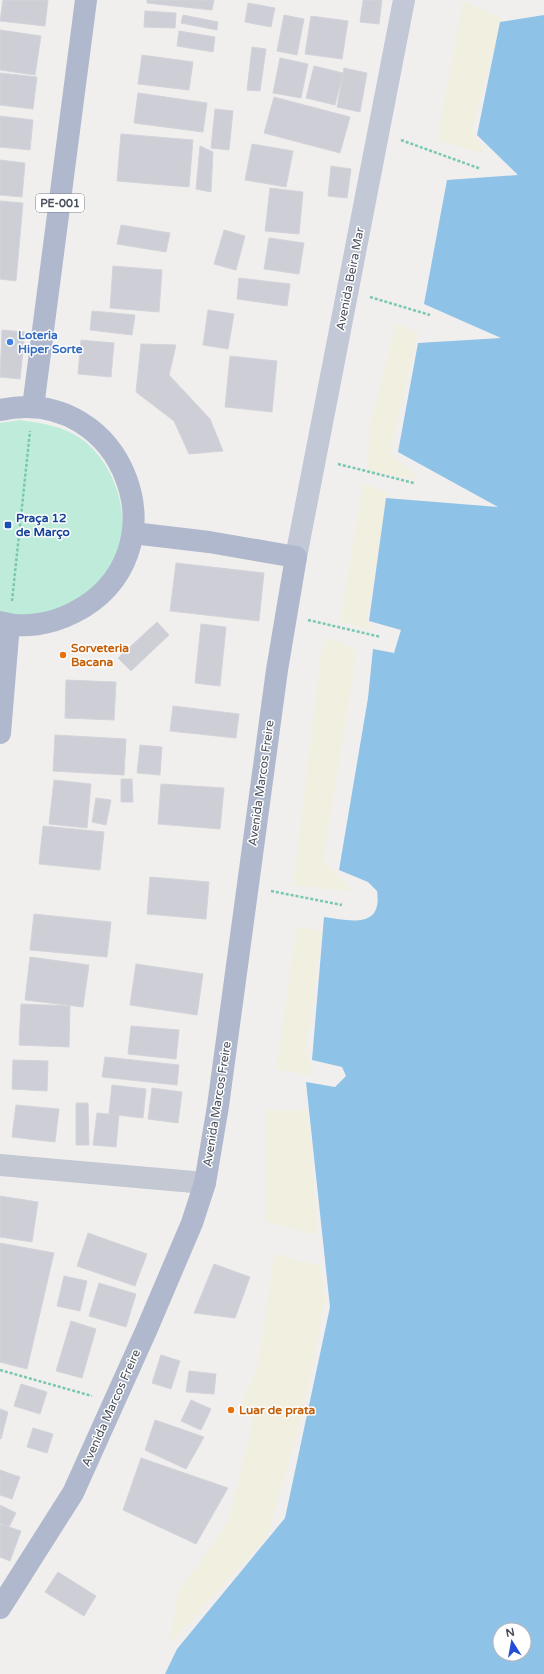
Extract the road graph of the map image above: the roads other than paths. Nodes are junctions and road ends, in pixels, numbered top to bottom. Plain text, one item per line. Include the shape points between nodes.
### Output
1 (86, 0) edge
2 (404, 0) edge
3 (33, 407) junction
4 (0, 410) edge
5 (133, 533) junction
6 (296, 557) junction
7 (4, 623) edge
8 (0, 733) edge
9 (0, 1165) edge
10 (205, 1183) junction
11 (0, 1608) edge

1 - 3 main road, PE-001
2 - 6 main road, Avenida Beira Mar
3 - 4 main road
3 - 5 main road via 53,410 72,417 104,440 123,468 132,493
5 - 6 main road via 209,542
5 - 7 main road via 121,568 97,598 65,617 47,623
6 - 10 main road, Avenida Marcos Freire via 246,887 222,1078
7 - 8 main road
9 - 10 street
10 - 11 main road, Avenida Marcos Freire via 192,1223 73,1493

